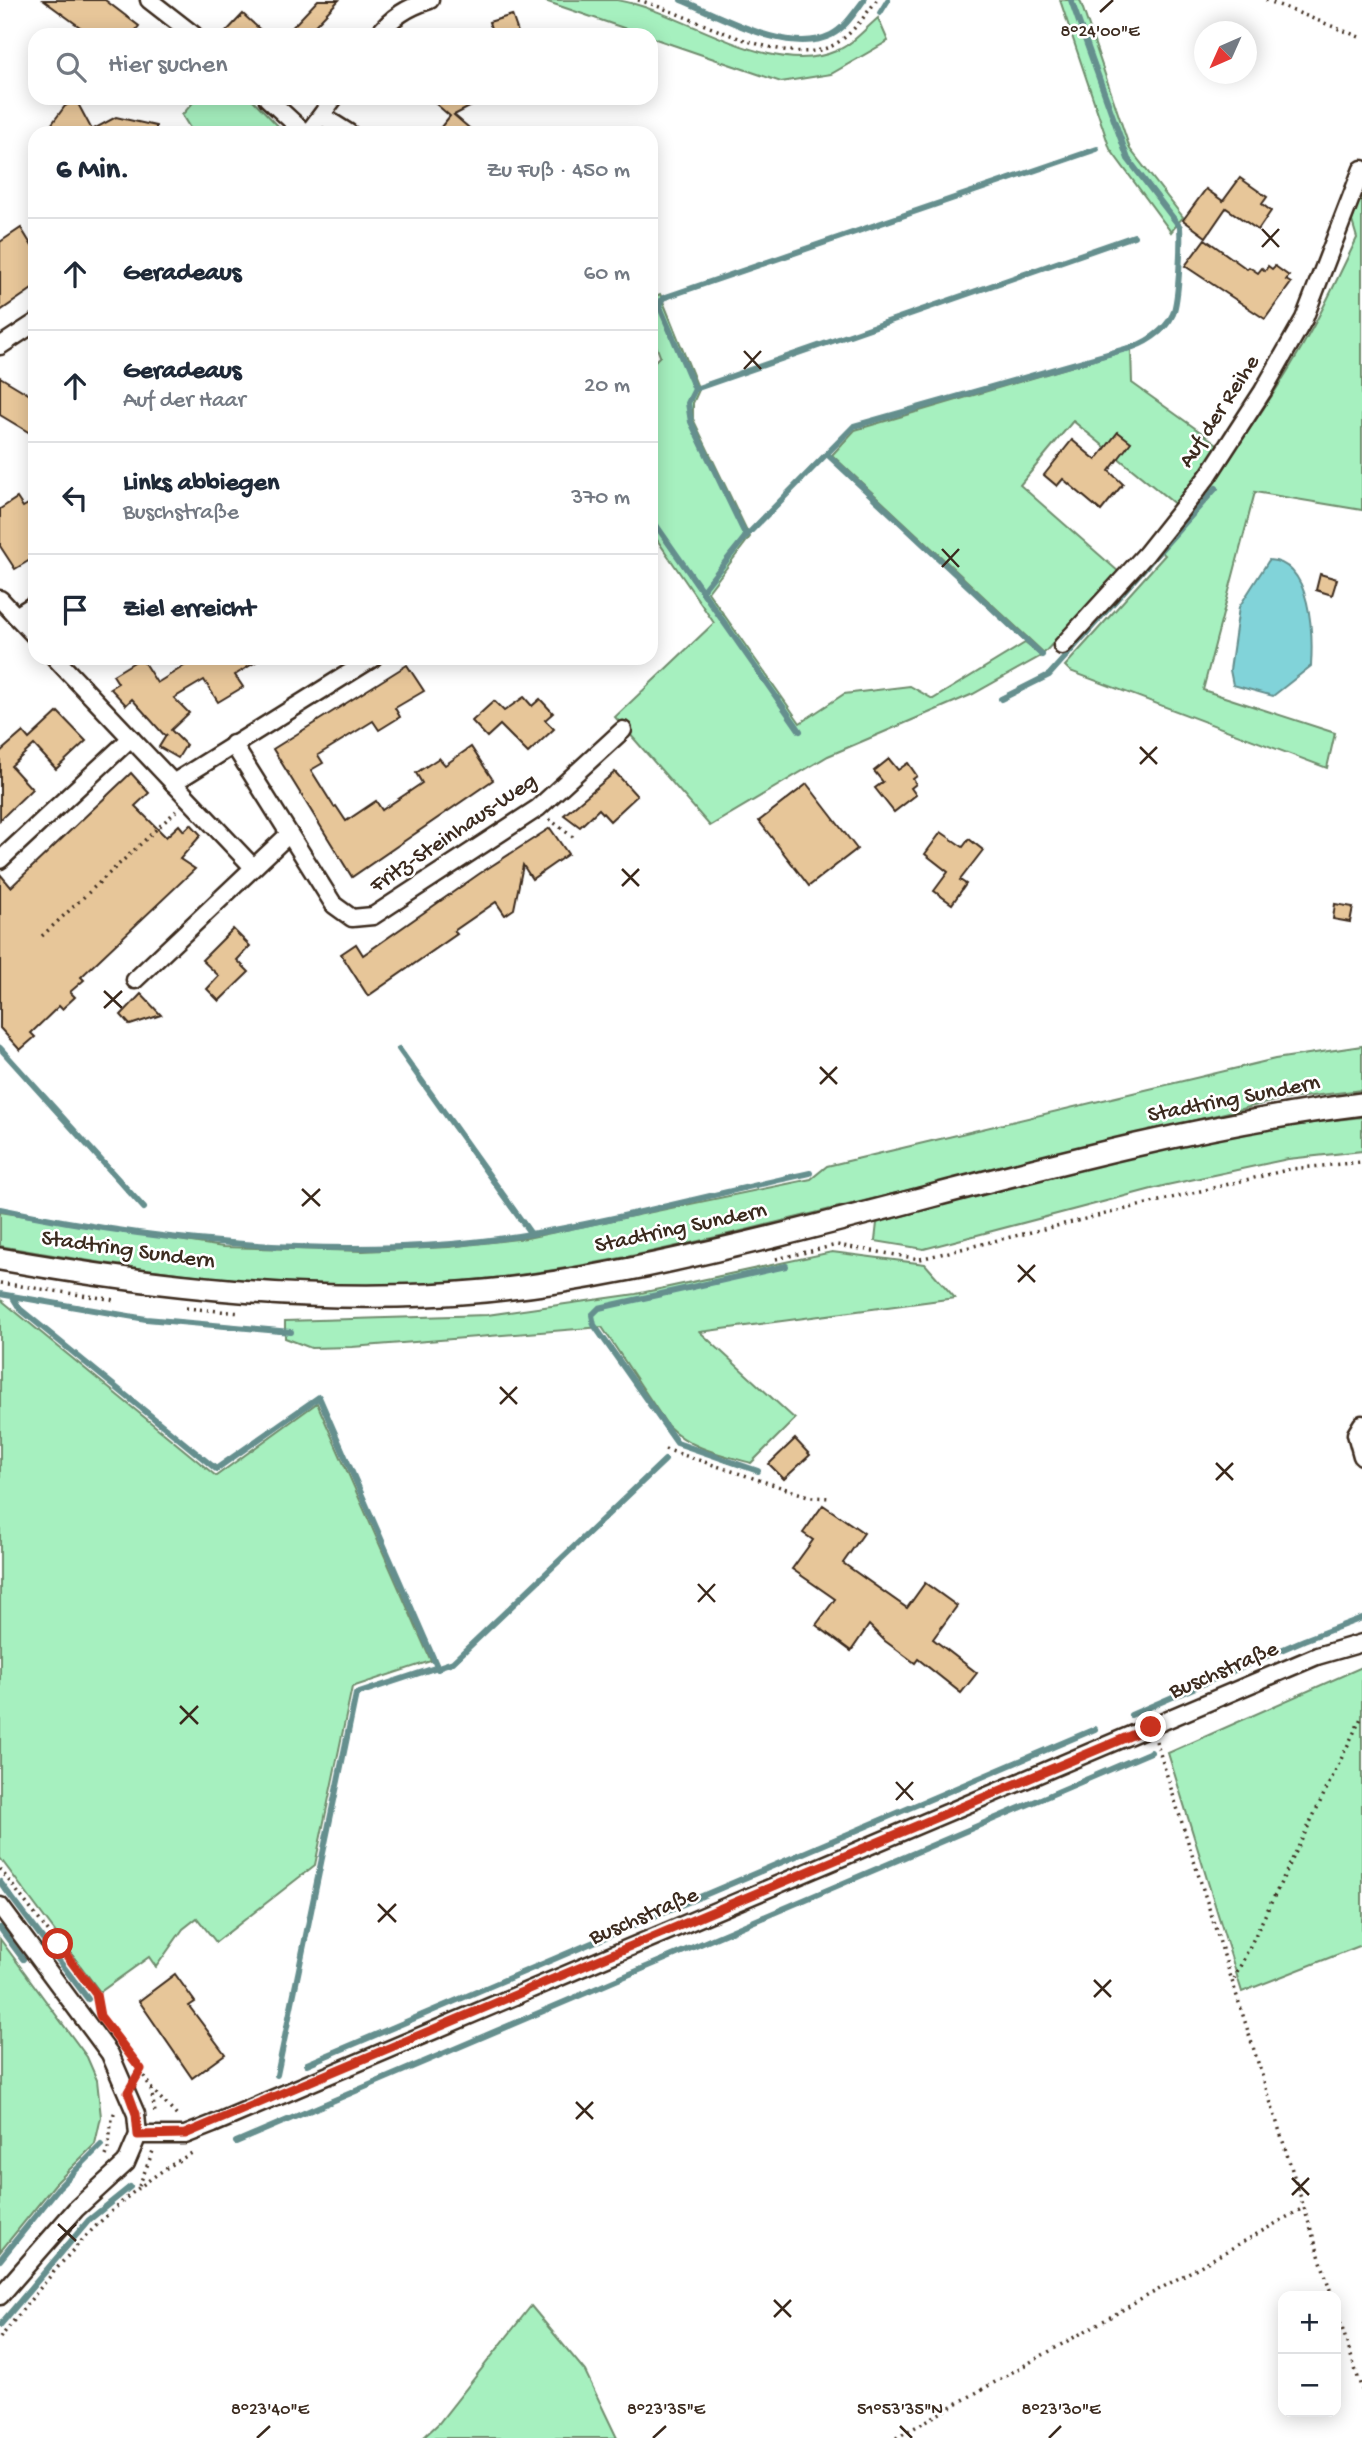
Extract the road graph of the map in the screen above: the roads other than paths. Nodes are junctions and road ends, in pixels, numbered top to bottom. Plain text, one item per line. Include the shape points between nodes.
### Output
1 (149, 0) edge
2 (430, 0) edge
3 (409, 3) edge
4 (185, 28) edge
5 (383, 28) edge
6 (275, 105) edge
7 (329, 105) edge
8 (322, 116) junction
9 (298, 126) edge
10 (313, 126) edge
11 (338, 126) edge
12 (1362, 169) edge
13 (28, 328) edge
14 (0, 346) edge
15 (0, 599) edge
16 (28, 608) edge
17 (16, 616) junction
18 (28, 629) edge
19 (1062, 646) dead end
20 (62, 665) edge
21 (362, 665) edge
22 (623, 730) dead end
23 (131, 738) junction
24 (233, 744) junction
25 (173, 783) junction
26 (289, 834) junction
27 (0, 860) edge
28 (253, 867) junction
29 (135, 980) dead end
30 (1362, 1104) edge
31 (0, 1259) edge
32 (1362, 1424) edge
33 (1362, 1456) edge
34 (1362, 1643) edge
35 (0, 1906) edge
36 (58, 1944) road end
37 (40, 1959) junction
38 (138, 2135) junction
39 (0, 2296) edge

1 - 4 street
2 - 3 street
3 - 5 street
6 - 9 street
7 - 8 street
8 - 10 street
8 - 11 street
12 - 19 street, Auf der Reihe via 1304,319 1263,391 1209,476
13 - 14 street
15 - 17 street
16 - 17 street
17 - 18 street
20 - 23 street
21 - 24 street
22 - 26 street, Fritz-Steinhaus-Weg via 538,808 373,916 352,918 334,905
23 - 25 street
23 - 27 street
24 - 25 street
24 - 26 street, Fritz-Steinhaus-Weg
25 - 28 street
26 - 28 street
28 - 29 street
30 - 31 main road, Stadtring Sundern via 1287,1113 1152,1142 639,1269 484,1291 356,1296 234,1291 118,1280
32 - 33 street via 1356,1434
34 - 38 street, Buschstraße via 1317,1656 213,2124 185,2134
35 - 37 street
36 - 37 lane
37 - 38 street via 110,2054 136,2114
38 - 39 street via 126,2163 76,2210

